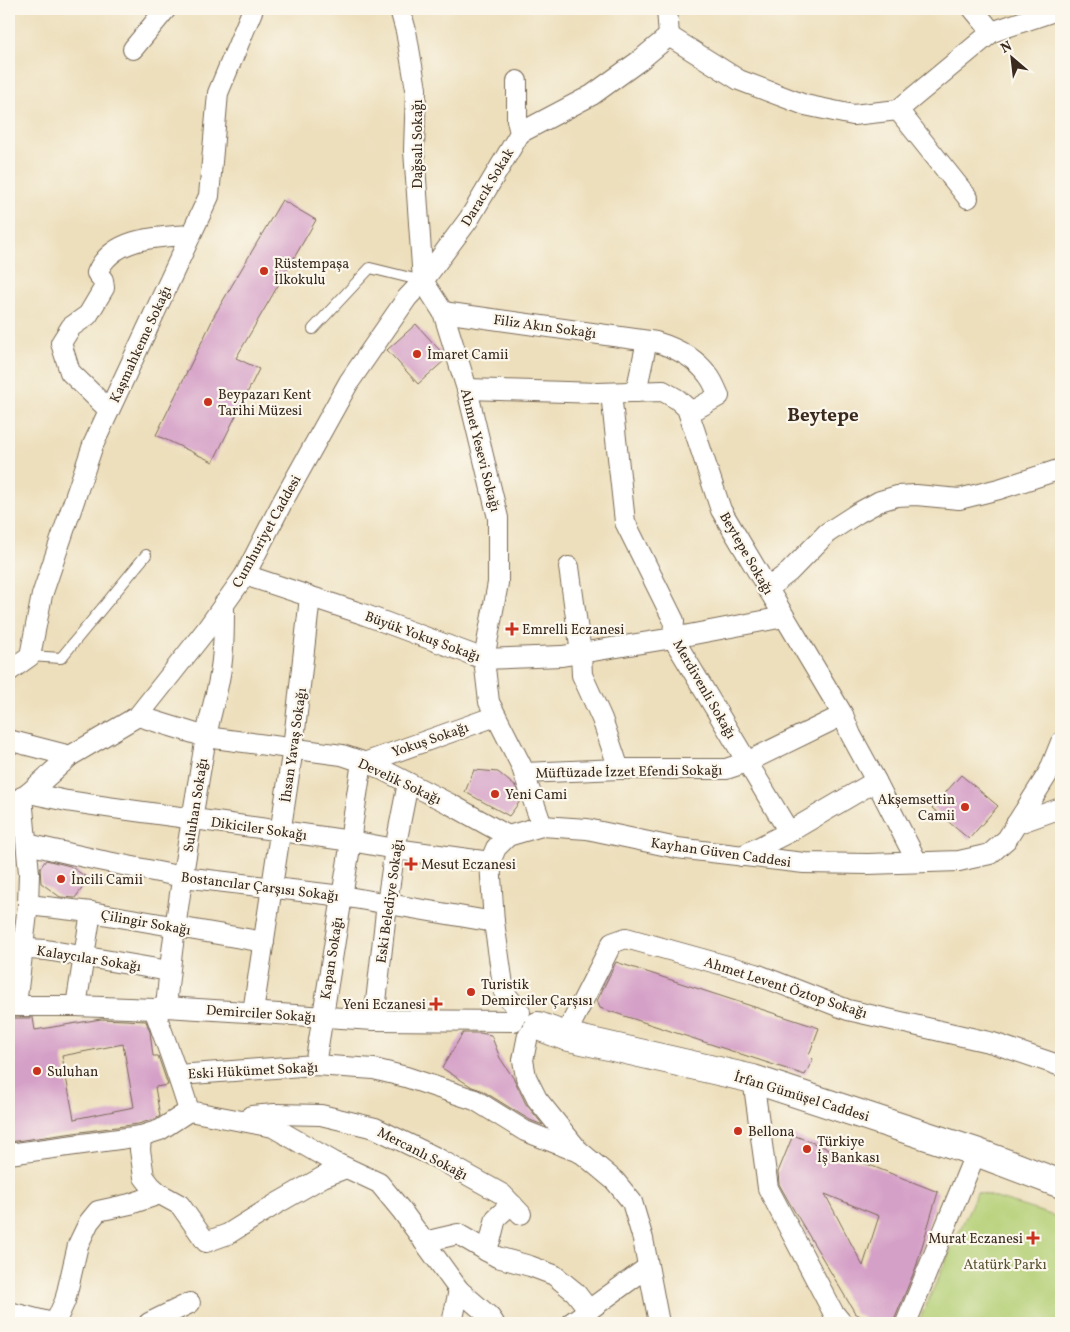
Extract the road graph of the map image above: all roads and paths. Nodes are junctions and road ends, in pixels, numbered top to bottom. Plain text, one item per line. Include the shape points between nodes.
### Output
1 (166, 9) edge
2 (253, 9) edge
3 (400, 9) edge
4 (667, 9) edge
5 (973, 9) edge
6 (1060, 9) edge
7 (992, 32) junction
8 (669, 36) junction
9 (133, 49) dead end
10 (517, 81) dead end
11 (898, 110) junction
12 (520, 133) junction
13 (968, 198) dead end
14 (190, 235) junction
15 (423, 281) junction
16 (443, 312) junction
17 (313, 329) dead end
18 (647, 341) junction
19 (466, 388) junction
20 (636, 392) junction
21 (611, 393) junction
22 (109, 410) junction
23 (688, 413) junction
24 (1061, 469) edge
25 (146, 555) dead end
26 (569, 567) dead end
27 (245, 575) junction
28 (767, 589) junction
29 (310, 597) junction
30 (224, 604) junction
31 (784, 617) junction
32 (674, 638) junction
33 (581, 653) junction
34 (30, 656) junction
35 (484, 659) junction
36 (9, 671) edge
37 (843, 715) junction
38 (138, 716) junction
39 (496, 716) junction
40 (206, 736) junction
41 (9, 742) edge
42 (1061, 742) edge
43 (293, 748) junction
44 (70, 756) junction
45 (363, 762) junction
46 (747, 762) junction
47 (619, 769) junction
48 (524, 773) junction
49 (876, 782) junction
50 (408, 783) junction
51 (20, 799) edge
52 (1061, 808) edge
53 (192, 819) junction
54 (1016, 824) junction
55 (542, 826) junction
56 (280, 831) junction
57 (789, 832) junction
58 (508, 836) junction
59 (352, 841) junction
60 (27, 844) junction
61 (395, 849) junction
62 (742, 856) junction
63 (490, 862) junction
64 (917, 862) junction
65 (183, 877) junction
66 (272, 888) junction
67 (342, 896) junction
68 (386, 903) junction
69 (28, 905) junction
70 (91, 912) junction
71 (494, 922) junction
72 (176, 928) junction
73 (264, 942) junction
74 (16, 948) edge
75 (84, 956) junction
76 (169, 971) junction
77 (12, 1006) edge
78 (76, 1006) junction
79 (160, 1008) junction
80 (253, 1012) junction
81 (322, 1017) junction
82 (374, 1020) junction
83 (525, 1023) junction
84 (565, 1036) junction
85 (315, 1065) junction
86 (1061, 1066) edge
87 (178, 1075) junction
88 (753, 1079) junction
89 (189, 1111) junction
90 (225, 1118) junction
91 (141, 1136) junction
92 (976, 1152) junction
93 (581, 1153) junction
94 (9, 1154) edge
95 (346, 1168) junction
96 (1061, 1184) edge
97 (160, 1194) junction
98 (424, 1242) junction
99 (486, 1251) junction
100 (648, 1267) junction
101 (459, 1290) junction
102 (190, 1303) dead end
103 (589, 1310) junction
104 (9, 1312) edge
105 (54, 1323) edge
106 (149, 1323) edge
107 (452, 1323) edge
108 (494, 1323) edge
109 (571, 1323) edge
110 (659, 1323) edge
111 (842, 1323) edge
112 (906, 1323) edge

1 - 9 street
2 - 14 street, Kaşmahkeme Sokağı via 218,93 208,196
3 - 15 street, Dağsalı Sokağı via 416,89 414,150
4 - 8 street
5 - 7 street
6 - 7 street
7 - 11 street
8 - 11 street via 739,80 805,105 853,115
8 - 12 street via 592,95
10 - 12 street, Daracık Sokak
11 - 13 street
12 - 15 street, Daracık Sokak via 469,219
14 - 22 street, Kaşmahkeme Sokağı
14 - 22 street via 153,237 119,247 108,256 97,273 104,288 88,315 71,327 61,343 70,372
15 - 16 street, Ahmet Yesevi Sokağı
15 - 17 lane via 370,268
15 - 27 street, Cumhuriyet Caddesi via 407,298 349,382 282,501
16 - 18 street, Filiz Akın Sokağı
16 - 19 street, Ahmet Yesevi Sokağı
18 - 20 street
18 - 23 street, Filiz Akın Sokağı via 676,348 691,357 709,375 719,396
19 - 21 street, Beytepe Sokağı
19 - 35 street, Ahmet Yesevi Sokağı via 498,518 498,583
20 - 21 street, Beytepe Sokağı
20 - 23 street, Beytepe Sokağı via 663,391 677,398
21 - 32 street, Merdivenli Sokağı via 625,522 674,622
22 - 34 street, Kaşmahkeme Sokağı via 93,445 42,595
23 - 28 street, Beytepe Sokağı via 721,510
24 - 28 street via 959,499 916,495 880,501 827,533 789,572
25 - 34 lane via 61,658
26 - 33 street
27 - 29 street, Büyük Yokuş Sokağı
27 - 30 street, Cumhuriyet Caddesi
28 - 31 street, Beytepe Sokağı
29 - 35 street, Büyük Yokuş Sokağı
29 - 43 street, İhsan Yavaş Sokağı
30 - 38 street, Cumhuriyet Caddesi
30 - 40 street, Suluhan Sokağı via 219,679
31 - 32 street, Büyük Yokuş Sokağı
31 - 37 street, Beytepe Sokağı
32 - 33 street, Büyük Yokuş Sokağı
32 - 46 street, Merdivenli Sokağı
33 - 35 street, Büyük Yokuş Sokağı
33 - 47 street via 582,676 602,719
34 - 36 street
35 - 39 street, Ahmet Yesevi Sokağı via 489,702
37 - 46 street, Müftüzade İzzet Efendi Sokağı
37 - 49 street, Beytepe Sokağı
38 - 40 street, Develik Sokağı
38 - 44 street, Cumhuriyet Caddesi
39 - 45 street, Yokuş Sokağı
39 - 48 street, Ahmet Yesevi Sokağı
40 - 43 street, Develik Sokağı
40 - 53 street, Suluhan Sokağı
41 - 44 street
42 - 54 street, Kayhan Güven Caddesi via 1049,772
43 - 45 street, Develik Sokağı via 342,755
43 - 56 street, İhsan Yavaş Sokağı
44 - 51 street, Cumhuriyet Caddesi
45 - 50 street, Develik Sokağı
45 - 59 street, Kapan Sokağı
46 - 47 street, Müftüzade İzzet Efendi Sokağı via 726,769
46 - 57 street, Merdivenli Sokağı
47 - 48 street, Müftüzade İzzet Efendi Sokağı
48 - 55 street, Ahmet Yesevi Sokağı
49 - 57 street
49 - 64 street, Beytepe Sokağı
50 - 58 street, Develik Sokağı
50 - 61 street, Eski Belediye Sokağı
51 - 53 street, Dikiciler Sokağı via 67,801
51 - 60 street
52 - 54 street
53 - 56 street, Dikiciler Sokağı
53 - 65 street, Suluhan Sokağı
54 - 64 street, Kayhan Güven Caddesi via 1007,839 990,854 959,861
55 - 58 street, Kayhan Güven Caddesi
55 - 62 street, Kayhan Güven Caddesi via 587,829 677,848
56 - 59 street, Dikiciler Sokağı
56 - 66 street, İhsan Yavaş Sokağı
57 - 62 street
58 - 63 street via 496,848
59 - 61 street, Dikiciler Sokağı
59 - 67 street, Kapan Sokağı
60 - 65 street, Bostancılar Çarşısı Sokağı
60 - 69 street
61 - 63 street, Dikiciler Sokağı
61 - 68 street, Eski Belediye Sokağı
62 - 64 street, Kayhan Güven Caddesi via 804,863
63 - 71 street
65 - 66 street, Bostancılar Çarşısı Sokağı
65 - 72 street, Suluhan Sokağı
66 - 67 street, Bostancılar Çarşısı Sokağı
66 - 73 street, İhsan Yavaş Sokağı
67 - 68 street, Bostancılar Çarşısı Sokağı
67 - 81 street, Kapan Sokağı
68 - 71 street, Bostancılar Çarşısı Sokağı
68 - 82 street, Eski Belediye Sokağı
69 - 70 street, Çilingir Sokağı
69 - 74 street
70 - 72 street, Çilingir Sokağı
70 - 75 street
71 - 83 street via 504,992
72 - 73 street, Çilingir Sokağı
72 - 76 street, Suluhan Sokağı
73 - 80 street, İhsan Yavaş Sokağı
74 - 75 street, Kalaycılar Sokağı
74 - 77 street
75 - 76 street, Kalaycılar Sokağı
75 - 78 street
76 - 79 street, Suluhan Sokağı
77 - 78 street, Demirciler Sokağı
78 - 79 street, Demirciler Sokağı
79 - 80 street, Demirciler Sokağı
79 - 87 street
80 - 81 street, Demirciler Sokağı
81 - 82 street, Demirciler Sokağı
81 - 85 street, Kapan Sokağı
82 - 83 street, Demirciler Sokağı
83 - 84 street, İrfan Gümüşel Caddesi
83 - 93 street via 523,1060 526,1077 537,1099
84 - 86 street, Ahmet Levent Öztop Sokağı via 612,943 626,938 756,974 848,1010 993,1042
84 - 88 street, İrfan Gümüşel Caddesi
85 - 87 street, Eski Hükümet Sokağı
85 - 93 street, Eski Hükümet Sokağı via 374,1069 406,1076 475,1100 525,1130
87 - 89 street
88 - 92 street, İrfan Gümüşel Caddesi
88 - 111 street via 768,1188 833,1312
89 - 90 street
89 - 91 street via 160,1130
90 - 95 street via 273,1127
90 - 99 street, Mercanlı Sokağı via 321,1115 375,1128 439,1160 502,1194 517,1210 508,1208 496,1218
91 - 94 street
91 - 97 street via 144,1177
92 - 96 street, İrfan Gümüşel Caddesi
92 - 112 street
93 - 100 street via 616,1181 632,1202
95 - 97 street via 323,1177 228,1234 206,1242 180,1205
95 - 98 street via 379,1183
97 - 105 street via 98,1211 78,1245 65,1301
98 - 99 street via 458,1234
98 - 101 street
99 - 103 street via 554,1275 575,1292
100 - 103 street
100 - 110 street
101 - 107 street
101 - 108 street
102 - 106 street
103 - 109 street
104 - 105 street

